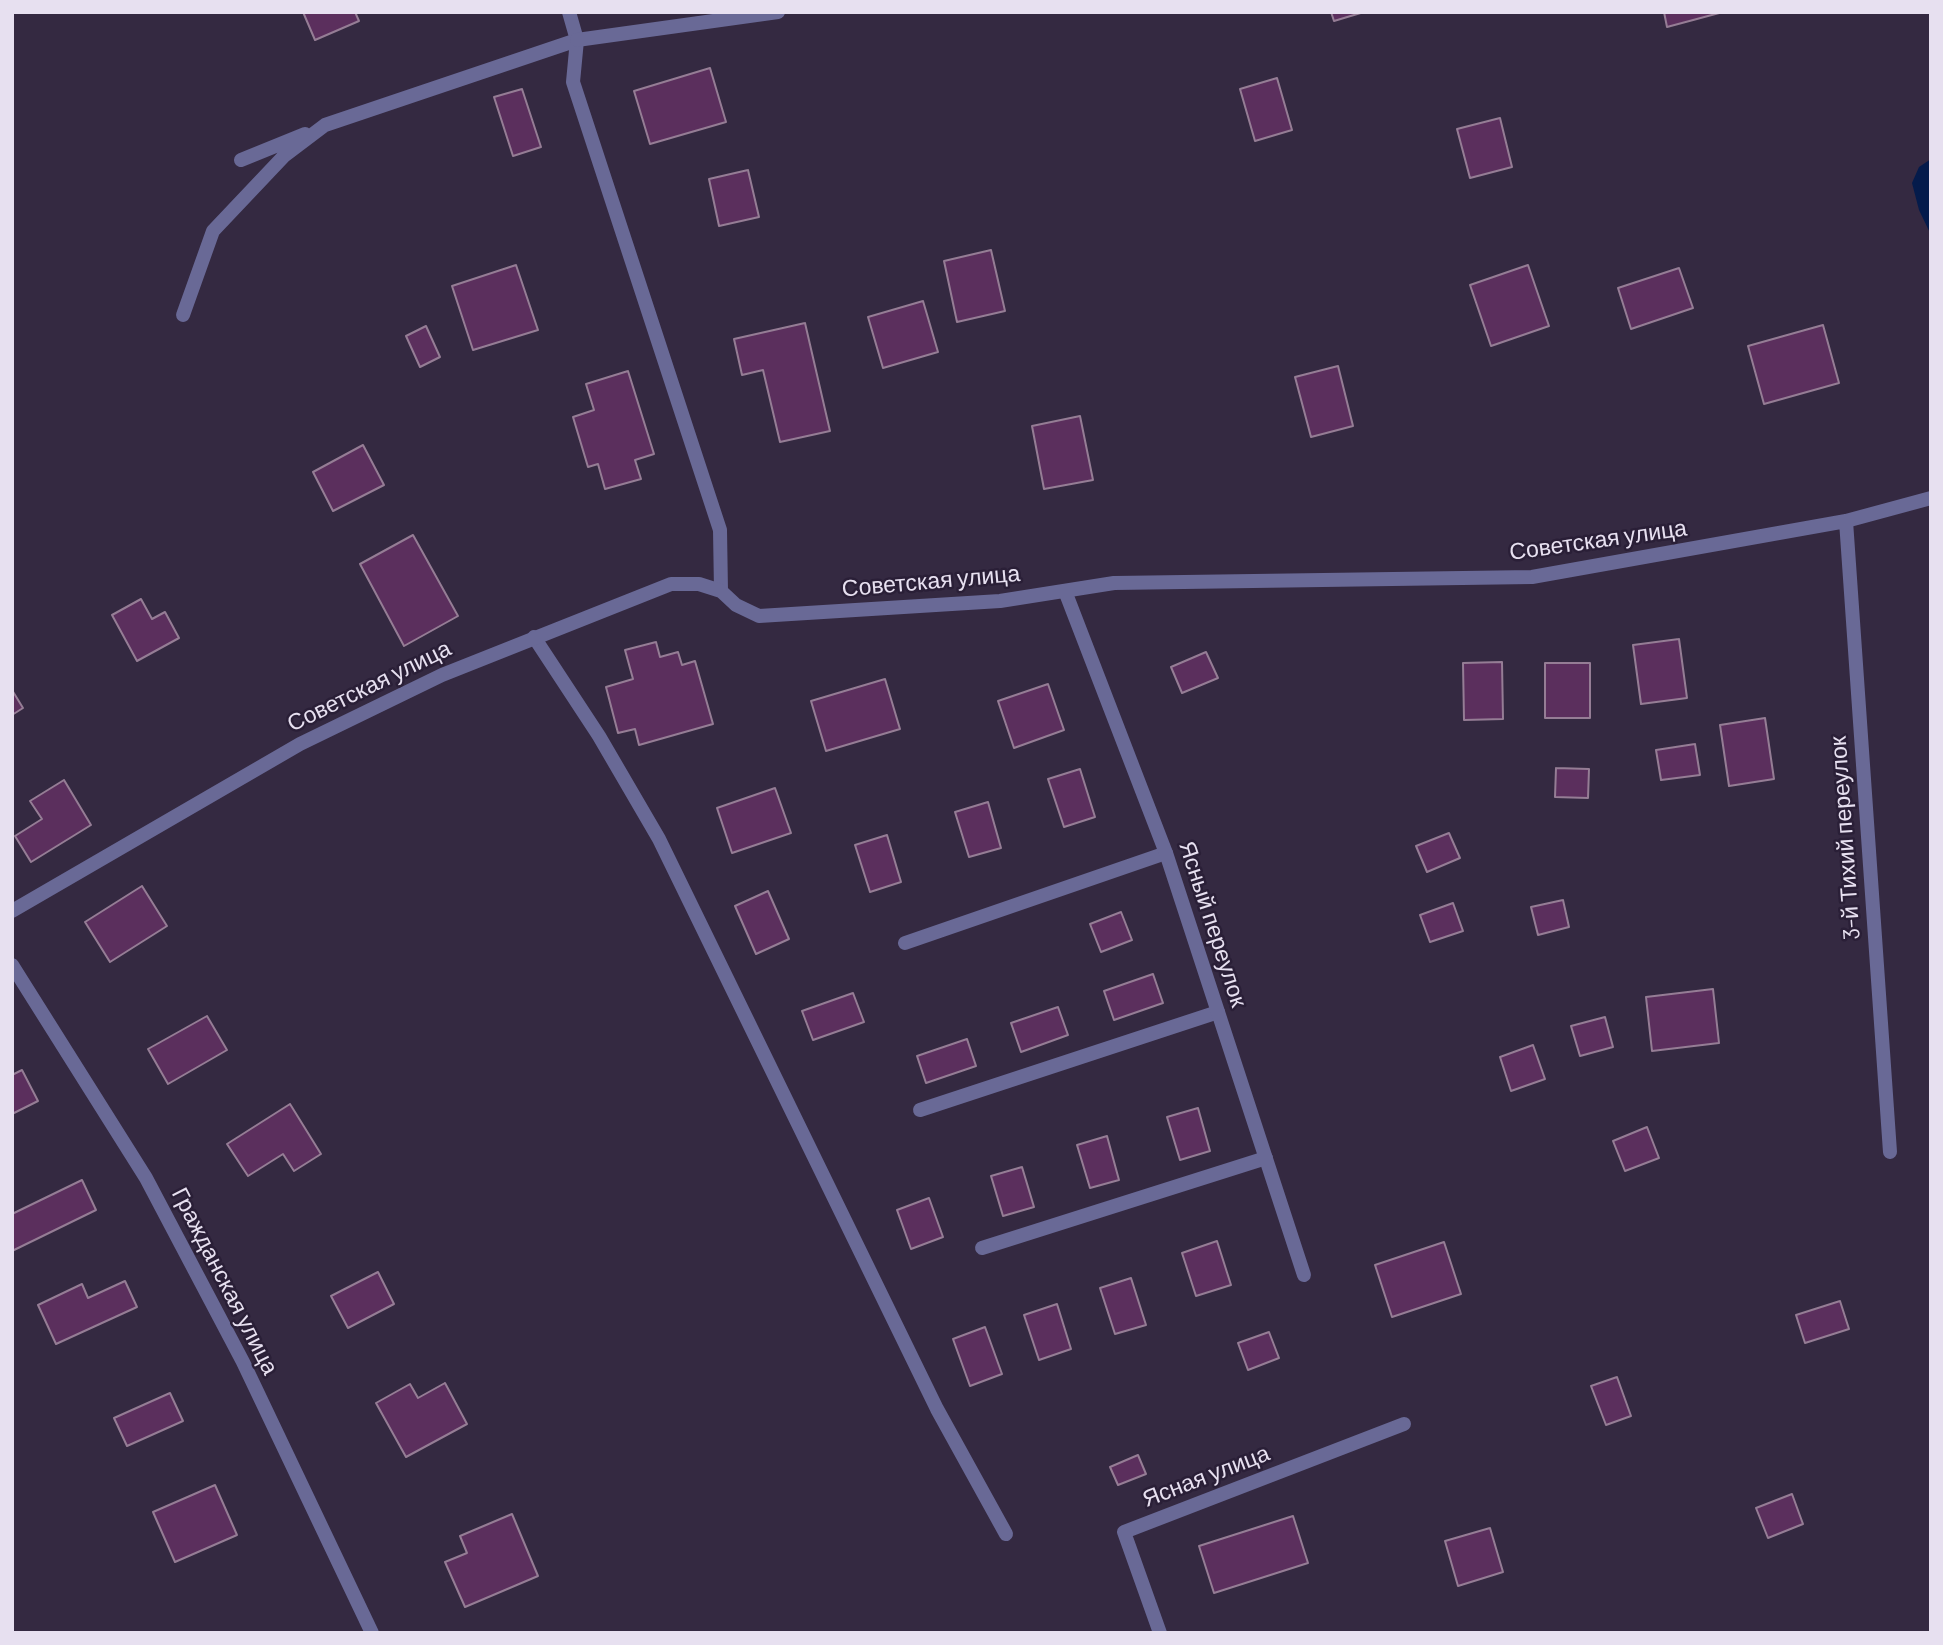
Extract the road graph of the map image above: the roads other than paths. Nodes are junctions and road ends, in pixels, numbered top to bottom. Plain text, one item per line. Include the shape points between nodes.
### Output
1 (569, 12) edge
2 (778, 12) edge
3 (577, 40) junction
4 (325, 125) junction
5 (241, 160) dead end
6 (183, 315) dead end
7 (1931, 498) edge
8 (1846, 521) junction
9 (1065, 591) junction
10 (721, 592) junction
11 (534, 637) junction
12 (1166, 853) junction
13 (12, 911) edge
14 (905, 943) dead end
15 (12, 965) edge
16 (1218, 1012) junction
17 (920, 1110) dead end
18 (1890, 1152) dead end
19 (1266, 1158) junction
20 (982, 1248) dead end
21 (1304, 1275) dead end
22 (1404, 1424) dead end
23 (1006, 1534) dead end
24 (372, 1633) edge
25 (1160, 1633) edge

1 - 3 street
2 - 3 street
3 - 4 street
3 - 10 street via 573,82 720,530
4 - 5 street
4 - 6 street via 284,156 213,231
7 - 8 street, Советская улица
8 - 9 street, Советская улица via 1532,577 1114,583
8 - 18 street, 3-й Тихий переулок
9 - 10 street, Советская улица via 1000,601 759,616 736,606
9 - 12 street, Ясный переулок
10 - 11 street, Советская улица via 699,584 671,584
11 - 13 street, Советская улица via 442,675 300,744
11 - 23 street via 659,839 937,1409
12 - 14 street
12 - 16 street, Ясный переулок
15 - 24 street, Гражданская улица via 146,1178 243,1362
16 - 17 street
16 - 19 street, Ясный переулок
19 - 20 street
19 - 21 street, Ясный переулок
22 - 25 street, Ясная улица via 1124,1532

